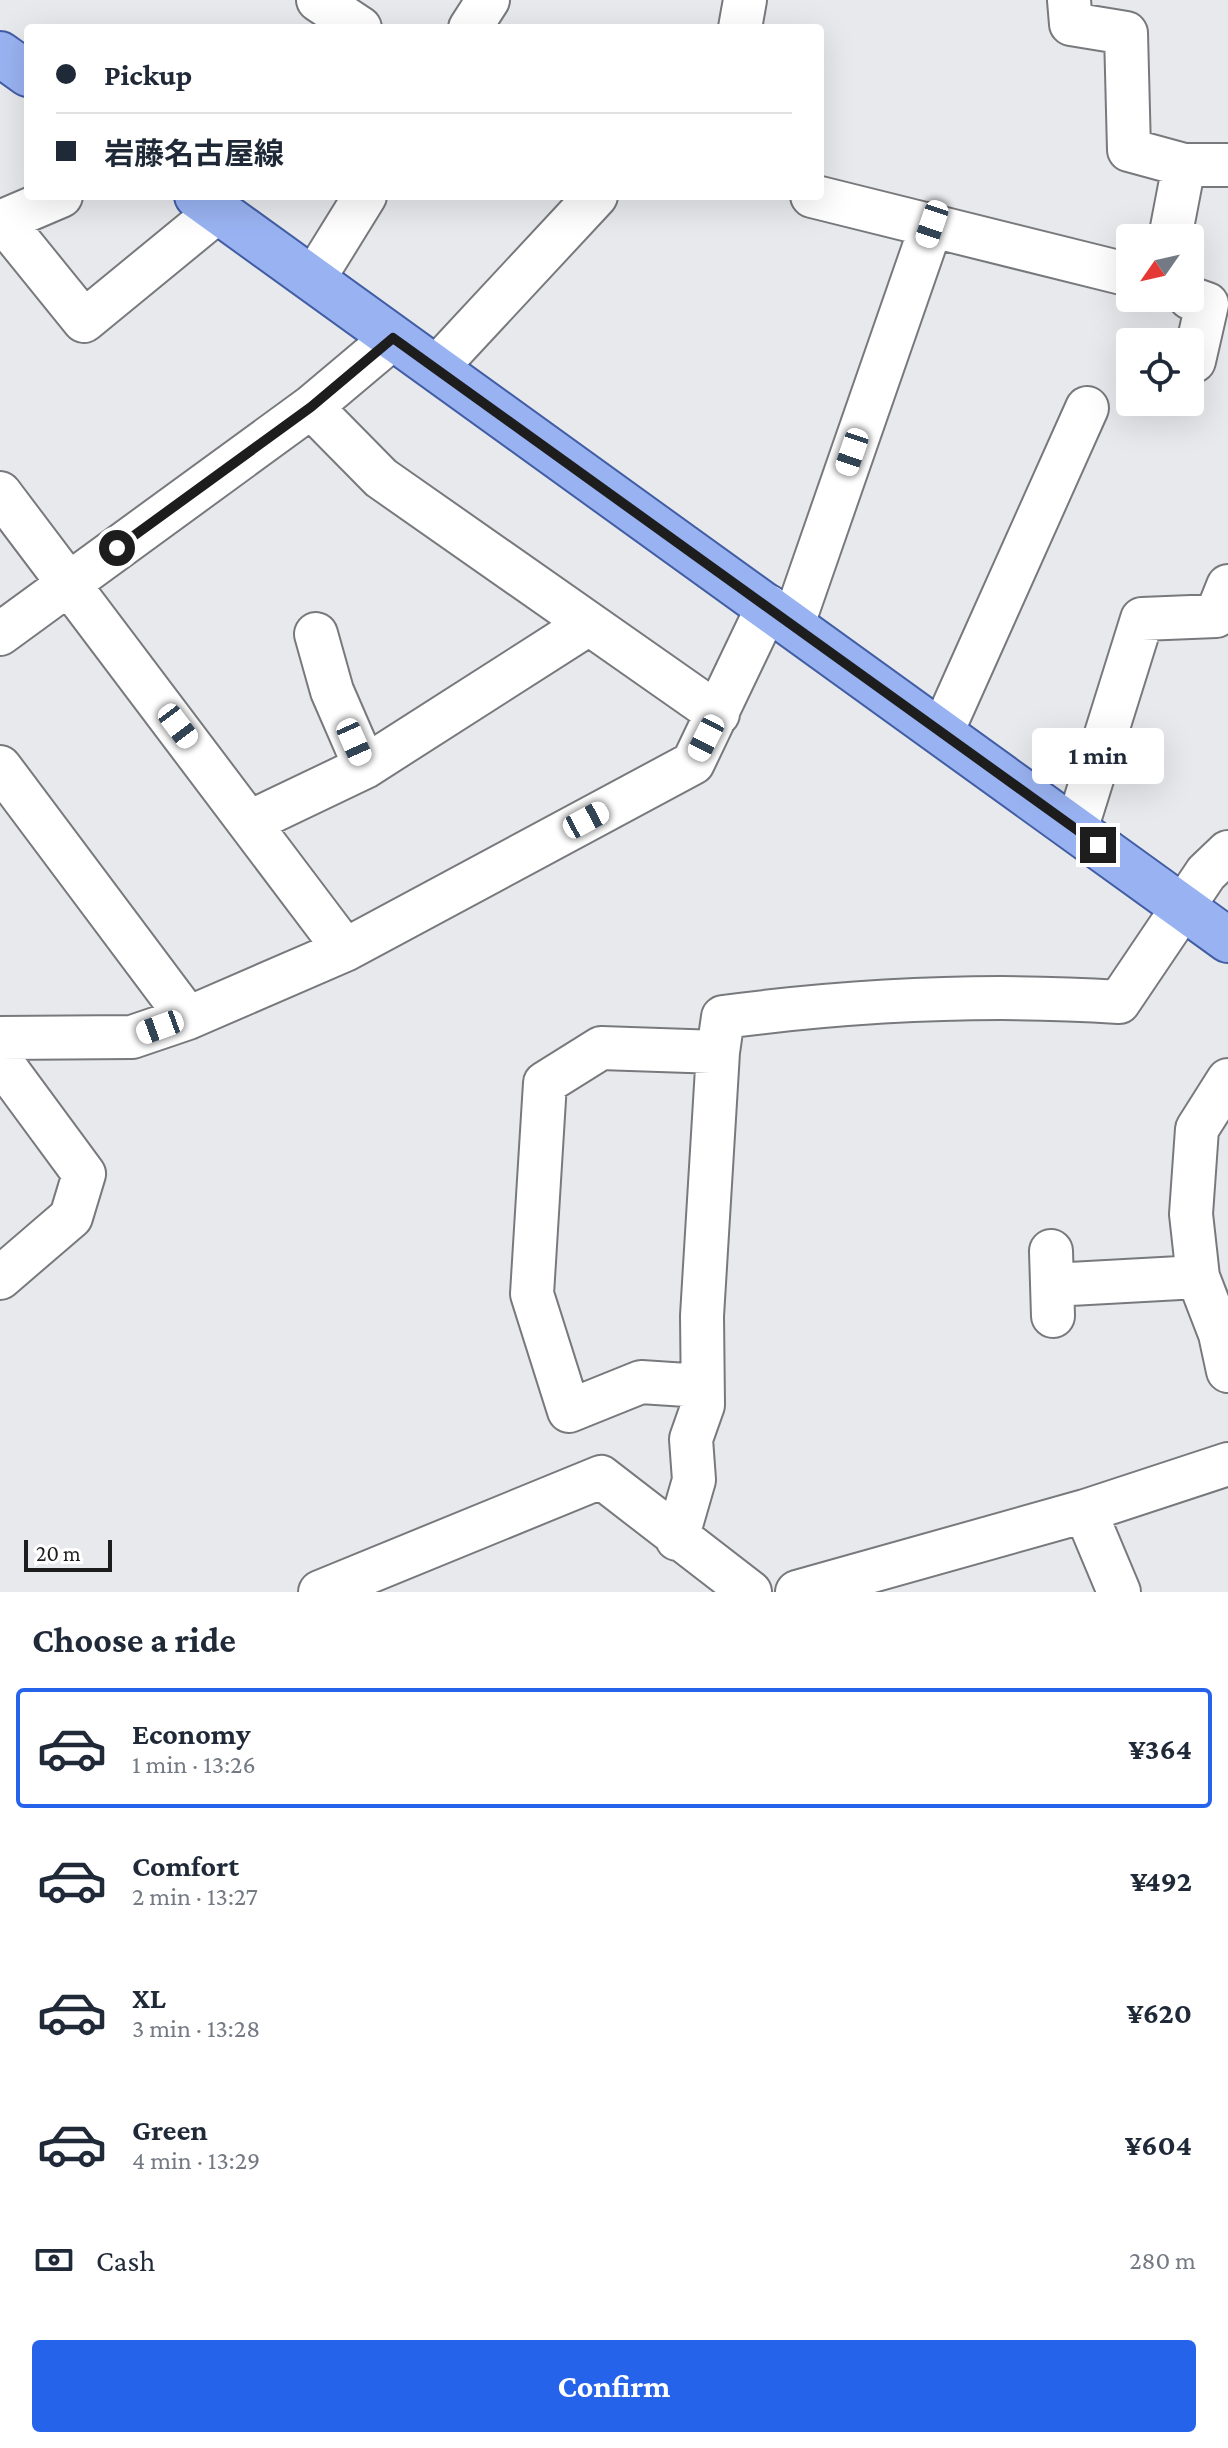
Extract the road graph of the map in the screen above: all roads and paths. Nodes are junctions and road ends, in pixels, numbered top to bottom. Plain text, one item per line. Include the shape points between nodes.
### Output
1 (318, 0) edge
2 (488, 0) edge
3 (745, 0) edge
4 (1069, 0) edge
5 (354, 24) edge
6 (473, 24) edge
7 (741, 24) edge
8 (0, 54) edge
9 (24, 71) edge
10 (1184, 165) junction
11 (1228, 165) edge
12 (824, 199) edge
13 (51, 200) edge
14 (363, 200) edge
15 (592, 200) edge
16 (207, 204) edge
17 (1, 221) edge
18 (932, 224) junction
19 (1173, 224) edge
20 (1116, 271) edge
21 (313, 280) junction
22 (1204, 303) edge
23 (1202, 328) edge
24 (393, 338) junction
25 (436, 368) junction
26 (311, 407) junction
27 (1087, 408) dead end
28 (0, 493) edge
29 (68, 583) junction
30 (1228, 586) edge
31 (780, 615) junction
32 (587, 625) junction
33 (0, 634) edge
34 (316, 634) dead end
35 (718, 714) junction
36 (942, 732) junction
37 (0, 767) edge
38 (365, 767) junction
39 (250, 822) junction
40 (1076, 830) junction
41 (1228, 852) edge
42 (1184, 908) junction
43 (1228, 940) edge
44 (345, 950) junction
45 (188, 1018) junction
46 (0, 1038) edge
47 (718, 1052) junction
48 (0, 1060) edge
49 (1228, 1080) edge
50 (1198, 1277) junction
51 (0, 1278) edge
52 (1052, 1284) dead end
53 (1228, 1371) edge
54 (702, 1386) junction
55 (1228, 1464) edge
56 (1085, 1511) junction
57 (677, 1539) junction
58 (320, 1592) edge
59 (750, 1592) edge
60 (797, 1592) edge
61 (1119, 1592) edge

1 - 5 street
2 - 6 street
3 - 7 street
4 - 10 street via 1071,24 1126,33 1129,150
8 - 9 main road
10 - 11 street
10 - 19 street
12 - 18 street
13 - 17 street
14 - 21 street
15 - 25 street
16 - 17 street via 84,321
16 - 21 main road
18 - 20 street
18 - 31 street
21 - 24 main road
22 - 23 street
24 - 25 main road
24 - 26 street
25 - 31 main road
26 - 29 street
26 - 32 street via 381,478
27 - 36 street
28 - 29 street
29 - 33 street
29 - 39 street
30 - 40 street via 1216,616 1142,619
31 - 35 street
31 - 36 main road
32 - 35 street
32 - 38 street
34 - 38 street via 332,691
35 - 44 street via 693,763
36 - 40 main road
37 - 45 street
38 - 39 street
39 - 44 street
40 - 42 main road
41 - 42 street via 1206,873
42 - 43 main road
42 - 47 street via 1119,1002 1048,997 864,1002 723,1017
44 - 45 street
45 - 46 street via 132,1037
47 - 54 street
47 - 54 street via 601,1048 545,1083 532,1294 569,1411 641,1382
48 - 51 street via 84,1174 71,1217
49 - 50 street via 1197,1129 1191,1214
50 - 52 street
50 - 53 street
54 - 57 street via 703,1405 691,1439 694,1480
55 - 56 street
56 - 60 street
56 - 61 street
57 - 58 street via 601,1477
57 - 59 street

